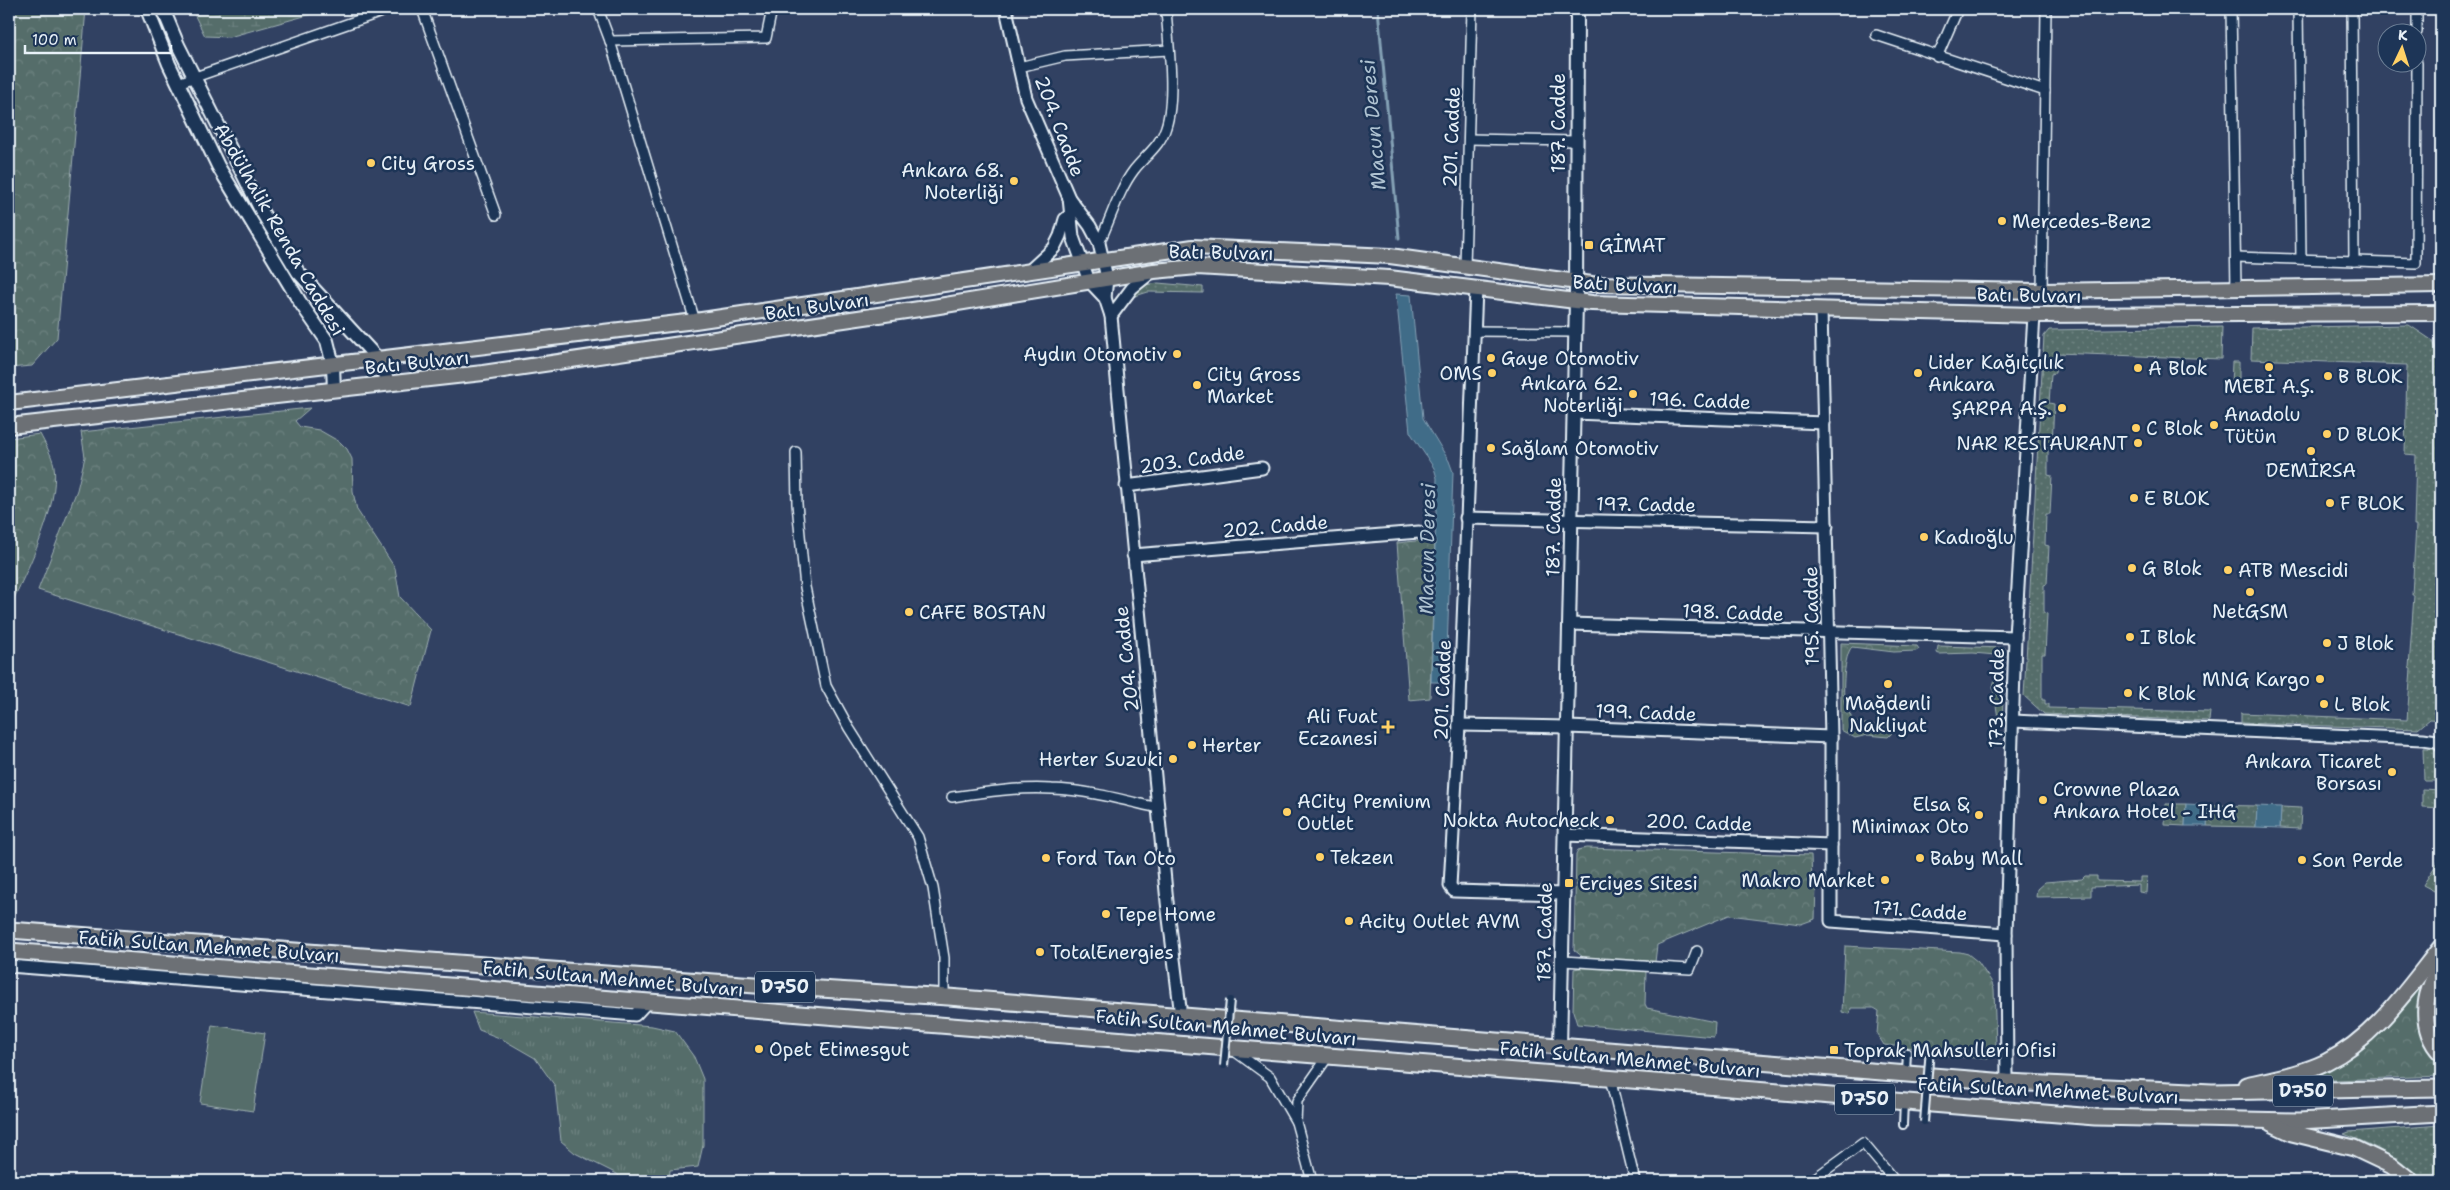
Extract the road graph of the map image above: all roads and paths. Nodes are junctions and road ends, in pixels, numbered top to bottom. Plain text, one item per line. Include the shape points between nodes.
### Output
1 (146, 9) edge
2 (163, 9) edge
3 (390, 9) edge
4 (422, 9) edge
5 (598, 9) edge
6 (772, 9) edge
7 (1006, 9) edge
8 (1166, 9) edge
9 (1472, 9) edge
10 (1576, 9) edge
11 (1958, 9) edge
12 (2046, 9) edge
13 (2231, 9) edge
14 (2298, 9) edge
15 (2352, 9) edge
16 (2417, 9) edge
17 (2417, 22) edge
18 (1876, 35) dead end
19 (610, 41) junction
20 (1169, 50) junction
21 (1937, 57) junction
22 (1019, 67) junction
23 (2417, 72) edge
24 (194, 78) junction
25 (178, 83) junction
26 (2045, 91) junction
27 (1469, 139) junction
28 (1576, 141) junction
29 (1069, 198) junction
30 (1070, 215) junction
31 (496, 216) dead end
32 (1099, 242) junction
33 (2236, 257) junction
34 (1103, 259) junction
35 (2301, 259) junction
36 (2354, 261) junction
37 (1082, 262) junction
38 (1464, 266) junction
39 (1030, 270) junction
40 (1154, 271) junction
41 (1107, 278) junction
42 (1089, 281) junction
43 (1576, 282) junction
44 (2441, 285) edge
45 (1476, 288) junction
46 (2236, 288) junction
47 (2042, 290) junction
48 (1105, 298) junction
49 (1576, 301) junction
50 (1821, 310) junction
51 (2441, 313) edge
52 (2034, 315) junction
53 (1111, 316) junction
54 (696, 321) junction
55 (1474, 331) junction
56 (1575, 332) junction
57 (378, 359) junction
58 (333, 365) junction
59 (389, 384) junction
60 (334, 390) junction
61 (9, 403) edge
62 (1574, 413) junction
63 (1824, 423) junction
64 (9, 426) edge
65 (796, 452) dead end
66 (1262, 468) dead end
67 (1126, 486) junction
68 (1466, 518) junction
69 (1571, 520) junction
70 (1826, 526) junction
71 (1419, 532) dead end
72 (1133, 556) junction
73 (1569, 624) junction
74 (1829, 632) junction
75 (2015, 637) junction
76 (2013, 721) junction
77 (1459, 725) junction
78 (1567, 727) junction
79 (1831, 737) junction
80 (2441, 745) edge
81 (952, 797) dead end
82 (1158, 808) junction
83 (1565, 836) junction
84 (1831, 845) junction
85 (1564, 894) junction
86 (1831, 921) joint
87 (9, 930) edge
88 (2006, 934) junction
89 (2441, 947) edge
90 (9, 951) edge
91 (1697, 951) dead end
92 (1563, 961) junction
93 (9, 966) edge
94 (2441, 970) edge
95 (944, 996) junction
96 (1230, 1000) dead end
97 (648, 1001) junction
98 (1181, 1016) junction
99 (1229, 1047) junction
100 (1560, 1047) junction
101 (1930, 1049) dead end
102 (1908, 1052) dead end
103 (2441, 1053) edge
104 (1329, 1055) junction
105 (1224, 1066) dead end
106 (1906, 1074) junction
107 (1610, 1078) junction
108 (2007, 1082) junction
109 (2441, 1088) edge
110 (2212, 1092) junction
111 (1904, 1102) junction
112 (2441, 1113) edge
113 (2265, 1120) junction
114 (1296, 1122) junction
115 (1924, 1122) dead end
116 (1903, 1125) dead end
117 (1312, 1181) edge
118 (1635, 1181) edge
119 (1811, 1181) edge
120 (1896, 1181) edge
121 (2411, 1181) edge

1 - 25 main road, Abdülhalik Renda Caddesi
2 - 24 main road, Abdülhalik Renda Caddesi
3 - 24 street
4 - 31 street
5 - 19 street
6 - 19 street via 766,38
7 - 22 street, 204. Cadde
8 - 20 street
9 - 27 street, 201. Cadde
10 - 28 main road, 187. Cadde
11 - 21 street
12 - 26 street
13 - 33 street
14 - 35 street
15 - 36 street
16 - 17 street
18 - 21 street
19 - 54 street
20 - 22 street via 1065,56
20 - 32 street via 1170,96 1165,131 1124,186
21 - 26 street
22 - 29 street, 204. Cadde via 1026,98
23 - 36 street via 2416,264
24 - 25 street
24 - 57 main road, Abdülhalik Renda Caddesi via 262,212 298,272
25 - 58 main road, Abdülhalik Renda Caddesi via 218,166 326,341
26 - 47 street
27 - 28 street
27 - 38 street, 201. Cadde
28 - 43 main road, 187. Cadde
29 - 30 street, 204. Cadde
29 - 32 street, 204. Cadde
30 - 37 street, 204. Cadde via 1073,237
30 - 39 street via 1065,219 1054,248
32 - 34 street, 204. Cadde
33 - 35 street
33 - 46 street
34 - 37 main road, Batı Bulvarı
34 - 38 main road, Batı Bulvarı via 1169,249 1219,247 1353,253
34 - 41 street, 204. Cadde
35 - 36 street
37 - 39 main road, Batı Bulvarı
37 - 42 street, 204. Cadde
38 - 43 main road, Batı Bulvarı
39 - 54 main road, Batı Bulvarı
40 - 41 main road, Batı Bulvarı
40 - 45 main road, Batı Bulvarı via 1237,268 1390,278
40 - 53 street via 1132,288
41 - 42 main road, Batı Bulvarı
41 - 48 street, 204. Cadde
42 - 48 street, 204. Cadde
42 - 59 main road, Batı Bulvarı via 746,335
43 - 47 main road, Batı Bulvarı
43 - 49 main road, 187. Cadde
44 - 46 main road, Batı Bulvarı
45 - 49 main road, Batı Bulvarı
45 - 55 street, 201. Cadde
46 - 47 main road, Batı Bulvarı
48 - 53 street, 204. Cadde
49 - 50 main road, Batı Bulvarı
49 - 56 main road, 187. Cadde
50 - 52 main road, Batı Bulvarı
50 - 63 street, 195. Cadde
51 - 52 main road, Batı Bulvarı
52 - 75 street, 173. Cadde
53 - 67 street, 204. Cadde
54 - 57 main road, Batı Bulvarı
55 - 56 street
55 - 68 street, 201. Cadde
56 - 62 main road, 187. Cadde
57 - 58 main road, Batı Bulvarı
57 - 59 main road, Abdülhalik Renda Caddesi
58 - 60 main road, Abdülhalik Renda Caddesi
58 - 61 main road, Batı Bulvarı
59 - 60 main road, Batı Bulvarı
60 - 64 main road, Batı Bulvarı
62 - 63 street, 196. Cadde
62 - 69 main road, 187. Cadde
63 - 70 street, 195. Cadde
65 - 95 street via 796,504 805,587 826,686 918,837 933,888 944,958
66 - 67 street, 203. Cadde
67 - 72 street, 204. Cadde
68 - 69 street, 197. Cadde
68 - 77 street, 201. Cadde
69 - 70 street, 197. Cadde
69 - 73 main road, 187. Cadde
70 - 74 street, 195. Cadde
71 - 72 street, 202. Cadde
72 - 82 street, 204. Cadde
73 - 74 street, 198. Cadde
73 - 78 main road, 187. Cadde
74 - 75 street, 198. Cadde
74 - 79 street, 195. Cadde
75 - 76 street, 173. Cadde
76 - 80 street via 2423,739 2438,741
76 - 88 street, 173. Cadde
77 - 78 street, 199. Cadde
77 - 85 street, 201. Cadde via 1451,890
78 - 79 street, 199. Cadde
78 - 83 main road, 187. Cadde
79 - 84 street, 195. Cadde
81 - 82 street via 1000,790 1052,789
82 - 98 street, 204. Cadde
83 - 84 street, 200. Cadde
83 - 85 main road, 187. Cadde
84 - 86 street, 195. Cadde
85 - 92 main road, 187. Cadde
86 - 88 street, 171. Cadde
87 - 95 highway, Fatih Sultan Mehmet Bulvarı / D750
88 - 108 street, 173. Cadde
89 - 110 highway via 2366,1036 2327,1062 2275,1079
90 - 97 highway, Fatih Sultan Mehmet Bulvarı / D750
91 - 92 street via 1690,969
92 - 100 main road, 187. Cadde
93 - 97 street via 635,1015
94 - 103 highway via 2424,1003 2428,1028
95 - 98 highway, Fatih Sultan Mehmet Bulvarı / D750
96 - 105 street, bridge
97 - 99 highway, Fatih Sultan Mehmet Bulvarı / D750
98 - 100 highway, Fatih Sultan Mehmet Bulvarı / D750
99 - 104 highway, Fatih Sultan Mehmet Bulvarı / D750
99 - 114 street via 1270,1077
100 - 106 highway, Fatih Sultan Mehmet Bulvarı / D750
101 - 115 street, bridge
102 - 106 street
104 - 107 highway, Fatih Sultan Mehmet Bulvarı / D750
104 - 114 street via 1296,1101
106 - 108 highway, Fatih Sultan Mehmet Bulvarı / D750
107 - 111 highway, Fatih Sultan Mehmet Bulvarı / D750
107 - 118 street
108 - 110 highway, Fatih Sultan Mehmet Bulvarı / D750
109 - 110 highway, Fatih Sultan Mehmet Bulvarı / D750
111 - 113 highway, Fatih Sultan Mehmet Bulvarı / D750 via 2095,1117
111 - 116 street
112 - 113 highway, Fatih Sultan Mehmet Bulvarı / D750
113 - 121 highway via 2292,1133 2354,1148 2392,1166
114 - 117 street
119 - 120 street via 1863,1142

